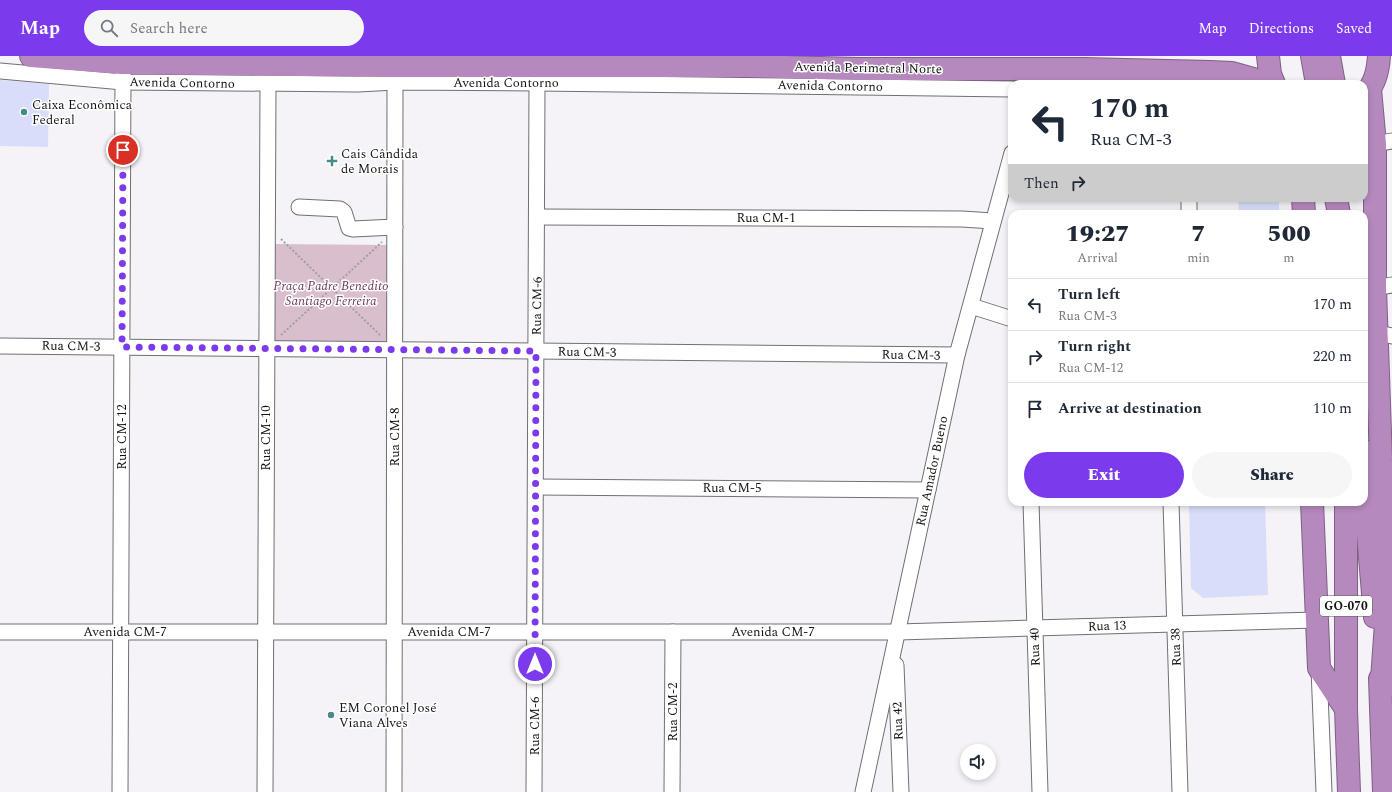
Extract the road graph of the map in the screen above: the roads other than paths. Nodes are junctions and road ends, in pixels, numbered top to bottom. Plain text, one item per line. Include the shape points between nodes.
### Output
1 (31, 56) edge
2 (1268, 56) edge
3 (1312, 56) edge
4 (1329, 56) edge
5 (1379, 56) edge
6 (739, 61) edge
7 (123, 67) edge
8 (1084, 69) junction
9 (1106, 70) junction
10 (0, 71) edge
11 (1210, 72) junction
12 (1066, 80) edge
13 (1125, 80) edge
14 (1197, 80) edge
15 (1257, 80) edge
16 (1272, 80) edge
17 (1316, 80) edge
18 (1333, 80) edge
19 (395, 82) junction
20 (537, 83) junction
21 (268, 84) junction
22 (769, 85) junction
23 (1008, 89) edge
24 (1368, 90) edge
25 (1368, 95) edge
26 (1384, 142) edge
27 (1008, 167) edge
28 (299, 207) dead end
29 (538, 217) junction
30 (993, 221) junction
31 (395, 228) junction
32 (1383, 286) edge
33 (971, 306) junction
34 (1008, 318) edge
35 (1384, 335) edge
36 (0, 346) edge
37 (122, 347) junction
38 (267, 348) junction
39 (395, 350) junction
40 (536, 351) junction
41 (957, 356) junction
42 (1379, 458) edge
43 (536, 487) junction
44 (928, 490) junction
45 (1368, 502) edge
46 (1031, 506) edge
47 (1171, 506) edge
48 (1312, 506) edge
49 (1346, 506) edge
50 (1367, 506) edge
51 (1390, 587) edge
52 (1317, 620) junction
53 (1175, 624) junction
54 (1034, 628) junction
55 (0, 632) edge
56 (121, 632) junction
57 (265, 632) junction
58 (394, 632) junction
59 (535, 632) junction
60 (673, 632) junction
61 (898, 632) junction
62 (894, 651) junction
63 (1319, 668) junction
64 (1381, 693) junction
65 (1346, 709) junction
66 (120, 792) edge
67 (264, 792) edge
68 (394, 792) edge
69 (534, 792) edge
70 (672, 792) edge
71 (863, 792) edge
72 (901, 792) edge
73 (1040, 792) edge
74 (1180, 792) edge
75 (1324, 792) edge
76 (1349, 792) edge
77 (1384, 792) edge

1 - 7 highway, Avenida Perimetral Norte
2 - 16 highway
3 - 17 highway
4 - 18 highway
5 - 24 highway via 1378,72
6 - 7 highway, Avenida Perimetral Norte
6 - 8 highway, Avenida Perimetral Norte via 859,69
6 - 22 street
7 - 10 street, Avenida Contorno
7 - 21 street, Avenida Contorno
7 - 37 street, Rua CM-12
8 - 9 highway, Avenida Perimetral Norte
8 - 12 highway
9 - 11 highway, Avenida Perimetral Norte
9 - 13 highway
11 - 14 street
11 - 15 highway, Avenida Perimetral Norte via 1232,73
19 - 20 street, Avenida Contorno
19 - 21 street, Avenida Contorno
19 - 31 street, Rua CM-8
20 - 22 street, Avenida Contorno
20 - 29 street, Rua CM-6
21 - 38 street, Rua CM-10
22 - 23 street, Avenida Contorno
25 - 26 highway
26 - 32 highway
27 - 30 street, Rua Amador Bueno
28 - 31 street via 340,209 344,212 348,228
29 - 30 street, Rua CM-1
29 - 40 street, Rua CM-6
30 - 33 street, Rua Amador Bueno
31 - 39 street, Rua CM-8
32 - 35 highway
33 - 34 street
33 - 41 street, Rua Amador Bueno
35 - 42 highway
36 - 37 street, Rua CM-3
37 - 38 street, Rua CM-3
37 - 56 street, Rua CM-12
38 - 39 street, Rua CM-3
38 - 57 street, Rua CM-10
39 - 40 street, Rua CM-3
39 - 58 street, Rua CM-8
40 - 41 street, Rua CM-3
40 - 43 street, Rua CM-6
41 - 44 street, Rua Amador Bueno
42 - 45 highway, GO-070
42 - 51 highway
43 - 44 street, Rua CM-5
43 - 59 street, Rua CM-6
44 - 61 street, Rua Amador Bueno
46 - 54 street, Rua 40
47 - 53 street, Rua 38
48 - 52 highway
49 - 65 highway, GO-070
50 - 64 highway, GO-070
51 - 64 highway
52 - 53 street, Rua 13
52 - 63 highway
53 - 54 street, Rua 13
53 - 74 street, Rua 38
54 - 61 street, Rua 13
54 - 73 street, Rua 40
55 - 56 street, Avenida CM-7
56 - 57 street, Avenida CM-7
56 - 66 street, Rua CM-12
57 - 58 street, Avenida CM-7
57 - 67 street, Rua CM-10
58 - 59 street, Avenida CM-7
58 - 68 street, Rua CM-8
59 - 60 street, Avenida CM-7
59 - 69 street, Rua CM-6
60 - 61 street, Avenida CM-7
60 - 70 street, Rua CM-2
61 - 62 street, Rua Amador Bueno
62 - 71 street, Rua Amador Bueno
62 - 72 street, Rua 42
63 - 65 highway
63 - 75 street
64 - 77 highway, GO-070
65 - 76 highway, GO-070

